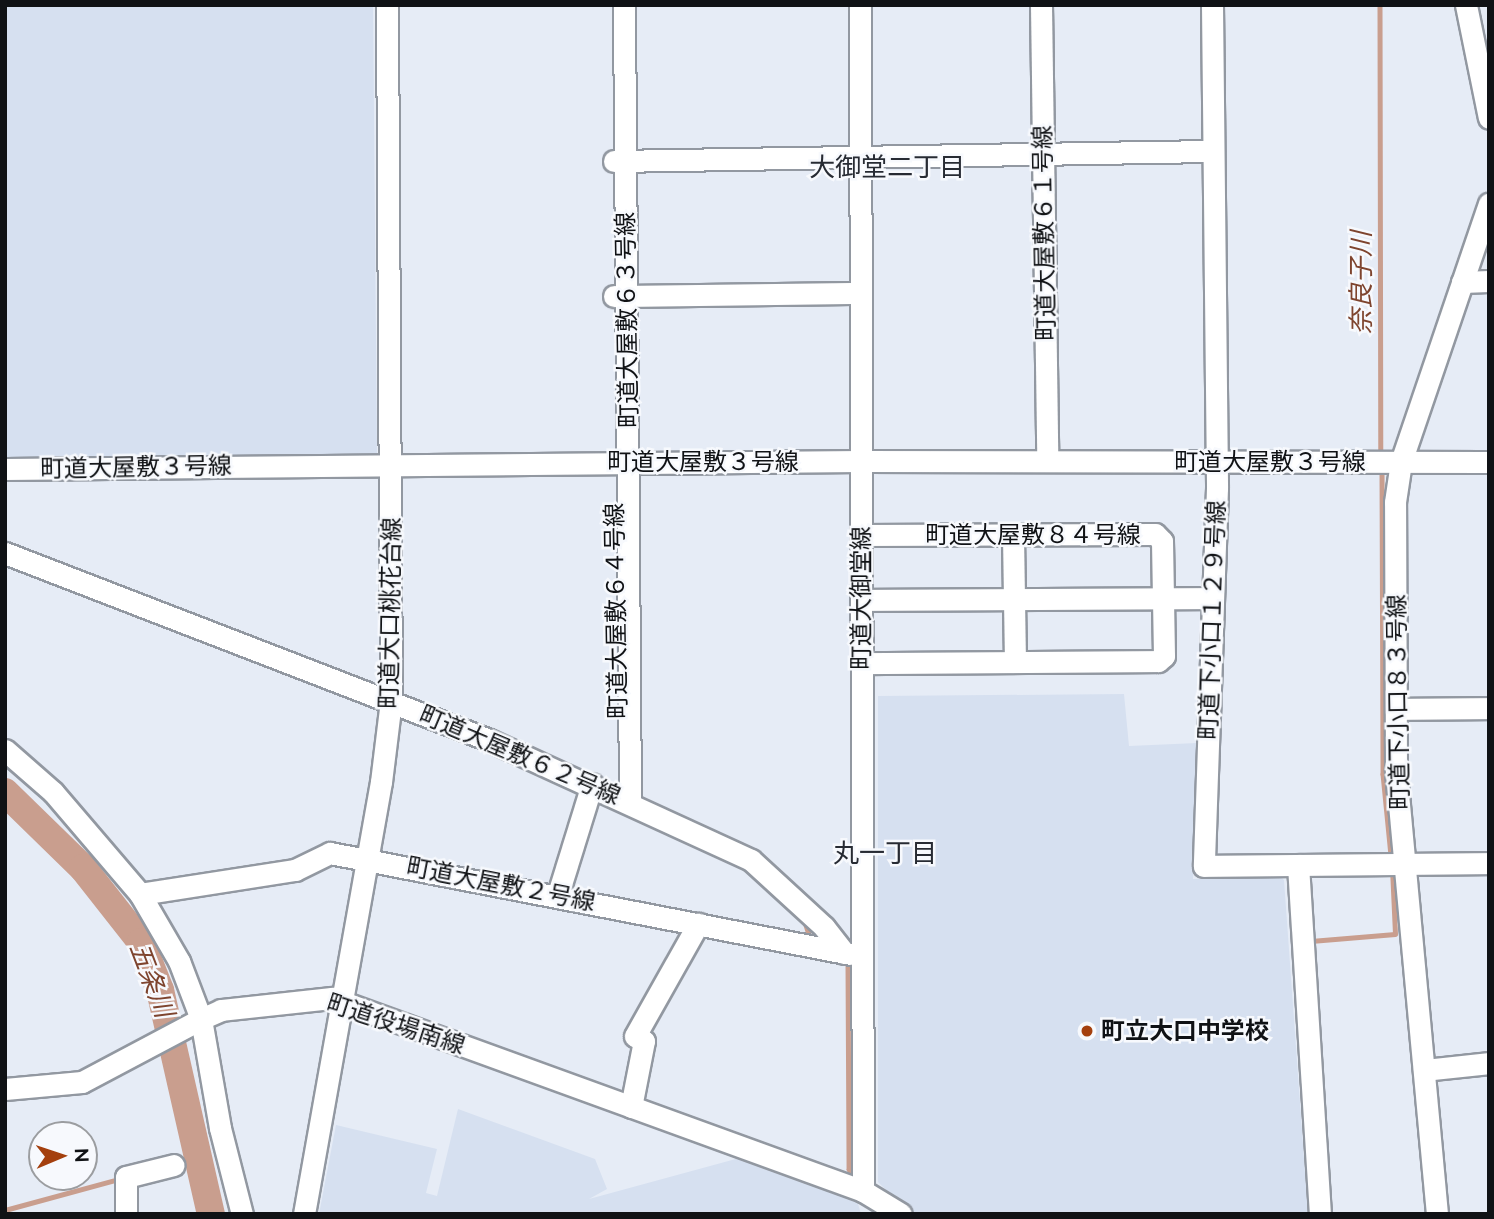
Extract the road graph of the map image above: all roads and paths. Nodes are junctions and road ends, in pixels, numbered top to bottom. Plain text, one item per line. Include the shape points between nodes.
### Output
1 (387, 5) edge
2 (610, 5) edge
3 (624, 5) edge
4 (860, 5) edge
5 (1041, 5) edge
6 (1212, 5) edge
7 (1466, 5) edge
8 (1489, 118) edge
9 (1213, 151) junction
10 (1043, 154) junction
11 (860, 157) junction
12 (618, 161) junction
13 (1489, 204) edge
14 (1489, 281) edge
15 (1462, 282) junction
16 (860, 293) junction
17 (620, 296) junction
18 (861, 461) junction
19 (1047, 461) junction
20 (1216, 461) junction
21 (1401, 461) junction
22 (1489, 462) edge
23 (621, 463) junction
24 (391, 464) junction
25 (5, 469) edge
26 (861, 535) junction
27 (1013, 535) junction
28 (5, 553) edge
29 (1163, 598) junction
30 (1213, 598) junction
31 (1014, 599) junction
32 (861, 600) junction
33 (1015, 662) junction
34 (861, 663) junction
35 (391, 701) junction
36 (1489, 708) edge
37 (1396, 709) junction
38 (5, 750) edge
39 (592, 784) junction
40 (624, 799) junction
41 (368, 859) junction
42 (1489, 863) edge
43 (1405, 864) junction
44 (1298, 865) junction
45 (140, 894) junction
46 (558, 894) junction
47 (698, 924) junction
48 (853, 954) junction
49 (342, 1002) junction
50 (201, 1019) junction
51 (1489, 1063) edge
52 (1424, 1070) junction
53 (5, 1089) edge
54 (631, 1107) junction
55 (174, 1164) dead end
56 (863, 1191) junction
57 (126, 1214) edge
58 (242, 1214) edge
59 (304, 1214) edge
60 (901, 1214) edge
61 (1320, 1214) edge
62 (1437, 1214) edge

1 - 24 street, 町道大口桃花台線
2 - 12 street
3 - 12 street, 町道大屋敷６３号線
4 - 11 street, 町道大御堂線
5 - 10 street, 町道大屋敷６１号線
6 - 9 street, 町道下小口１２９号線
7 - 8 street
9 - 10 street
9 - 20 street, 町道下小口１２９号線
10 - 11 street
10 - 19 street, 町道大屋敷６１号線
11 - 12 street
11 - 16 street, 町道大御堂線
12 - 17 street, 町道大屋敷６３号線
13 - 15 street, 町道下小口８３号線
14 - 15 street
15 - 21 street, 町道下小口８３号線
16 - 17 street
16 - 18 street, 町道大御堂線
17 - 23 street, 町道大屋敷６３号線
18 - 19 street, 町道大屋敷３号線
18 - 23 street, 町道大屋敷３号線
18 - 26 street, 町道大御堂線
19 - 20 street, 町道大屋敷３号線
20 - 21 street, 町道大屋敷３号線
20 - 30 street, 町道下小口１２９号線
21 - 22 street, 町道大屋敷３号線
21 - 37 street, 町道下小口８３号線 via 1395,502
23 - 24 street, 町道大屋敷３号線
23 - 40 street, 町道大屋敷６３号線
24 - 25 street, 町道大屋敷３号線
24 - 35 street, 町道大口桃花台線
26 - 27 street, 町道大屋敷８４号線
26 - 32 street, 町道大御堂線
27 - 29 street, 町道大屋敷８４号線 via 1155,534 1161,541
27 - 31 street
28 - 35 street, 町道大屋敷６２号線
29 - 30 street
29 - 31 street
29 - 33 street, 町道大屋敷８４号線 via 1164,656 1158,661
30 - 44 street, 町道下小口１２９号線 via 1204,866
31 - 32 street
31 - 33 street
32 - 34 street, 町道大御堂線
33 - 34 street, 町道大屋敷８４号線
34 - 48 street, 町道大御堂線
35 - 39 street, 町道大屋敷６２号線
35 - 41 street, 町道大口桃花台線
36 - 37 street
37 - 43 street, 町道下小口８３号線
38 - 45 street via 53,792
39 - 40 street, 町道大屋敷６２号線
39 - 46 street
40 - 48 street, 町道大屋敷６２号線 via 751,859
41 - 45 street, 町道大屋敷２号線 via 323,854 295,870
41 - 46 street, 町道大屋敷２号線
41 - 49 street, 町道大口桃花台線
42 - 43 street, 町道下小口１２９号線
43 - 44 street, 町道下小口１２９号線
43 - 52 street, 町道下小口８３号線
44 - 61 street
45 - 50 street via 179,961
46 - 47 street, 町道大屋敷２号線
47 - 48 street, 町道大屋敷２号線
47 - 54 street via 635,1036 644,1041
48 - 56 street, 町道大御堂線
49 - 50 street, 町道役場南線 via 321,997 296,1000 221,1010
49 - 54 street, 町道役場南線
49 - 59 street, 町道大口桃花台線
50 - 53 street, 町道役場南線 via 82,1082
50 - 58 street via 220,1128
51 - 52 street
52 - 62 street, 町道下小口８３号線
54 - 56 street, 町道役場南線
55 - 57 street via 126,1177
56 - 60 street, 町道役場南線

